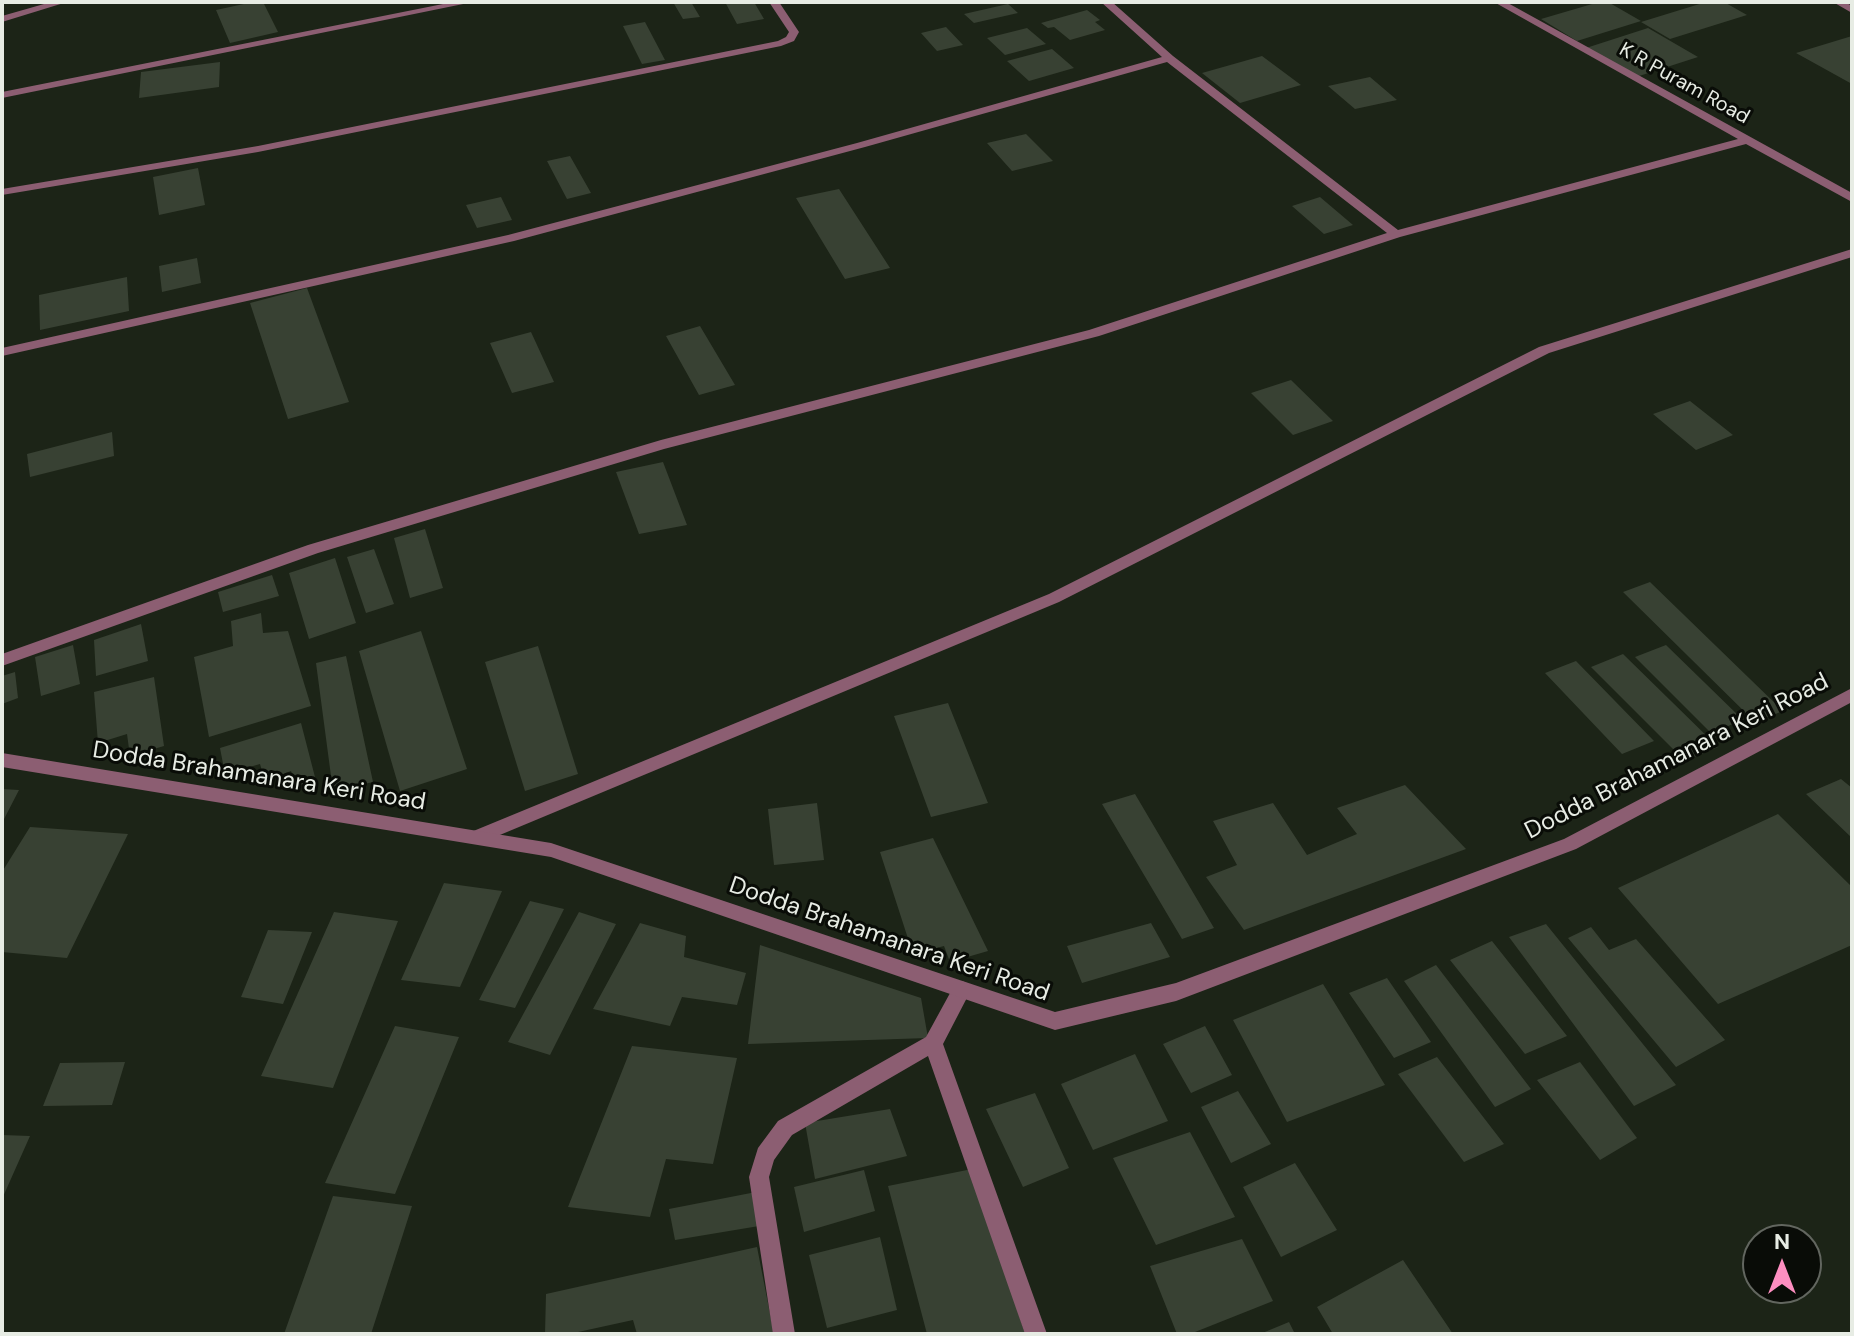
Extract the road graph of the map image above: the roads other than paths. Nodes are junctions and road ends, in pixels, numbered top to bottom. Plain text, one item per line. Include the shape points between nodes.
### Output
1 (62, 2) edge
2 (468, 2) edge
3 (774, 2) edge
4 (1106, 2) edge
5 (1499, 2) edge
6 (1838, 2) edge
7 (1852, 10) edge
8 (2, 19) edge
9 (1169, 58) junction
10 (2, 95) edge
11 (1748, 140) junction
12 (2, 192) edge
13 (1852, 198) edge
14 (1396, 234) junction
15 (1852, 253) edge
16 (2, 352) edge
17 (2, 660) edge
18 (1852, 694) edge
19 (2, 760) edge
20 (477, 837) junction
21 (962, 990) junction
22 (933, 1043) junction
23 (784, 1334) edge
24 (1036, 1334) edge

1 - 8 street
2 - 10 street
3 - 12 street via 794,32 781,43 258,149
4 - 9 street
5 - 11 street, K R Puram Road
6 - 7 street
9 - 14 street
9 - 16 street via 510,238
11 - 13 street, K R Puram Road
11 - 14 street
14 - 17 street via 1094,333 661,445 313,549
15 - 20 street via 1544,350 1054,598
18 - 21 street, Dodda Brahamanara Keri Road via 1570,844 1176,992 1055,1021
19 - 20 street, Dodda Brahamanara Keri Road
20 - 21 street, Dodda Brahamanara Keri Road via 551,850
21 - 22 street
22 - 23 street via 785,1128 765,1155 759,1177
22 - 24 street

